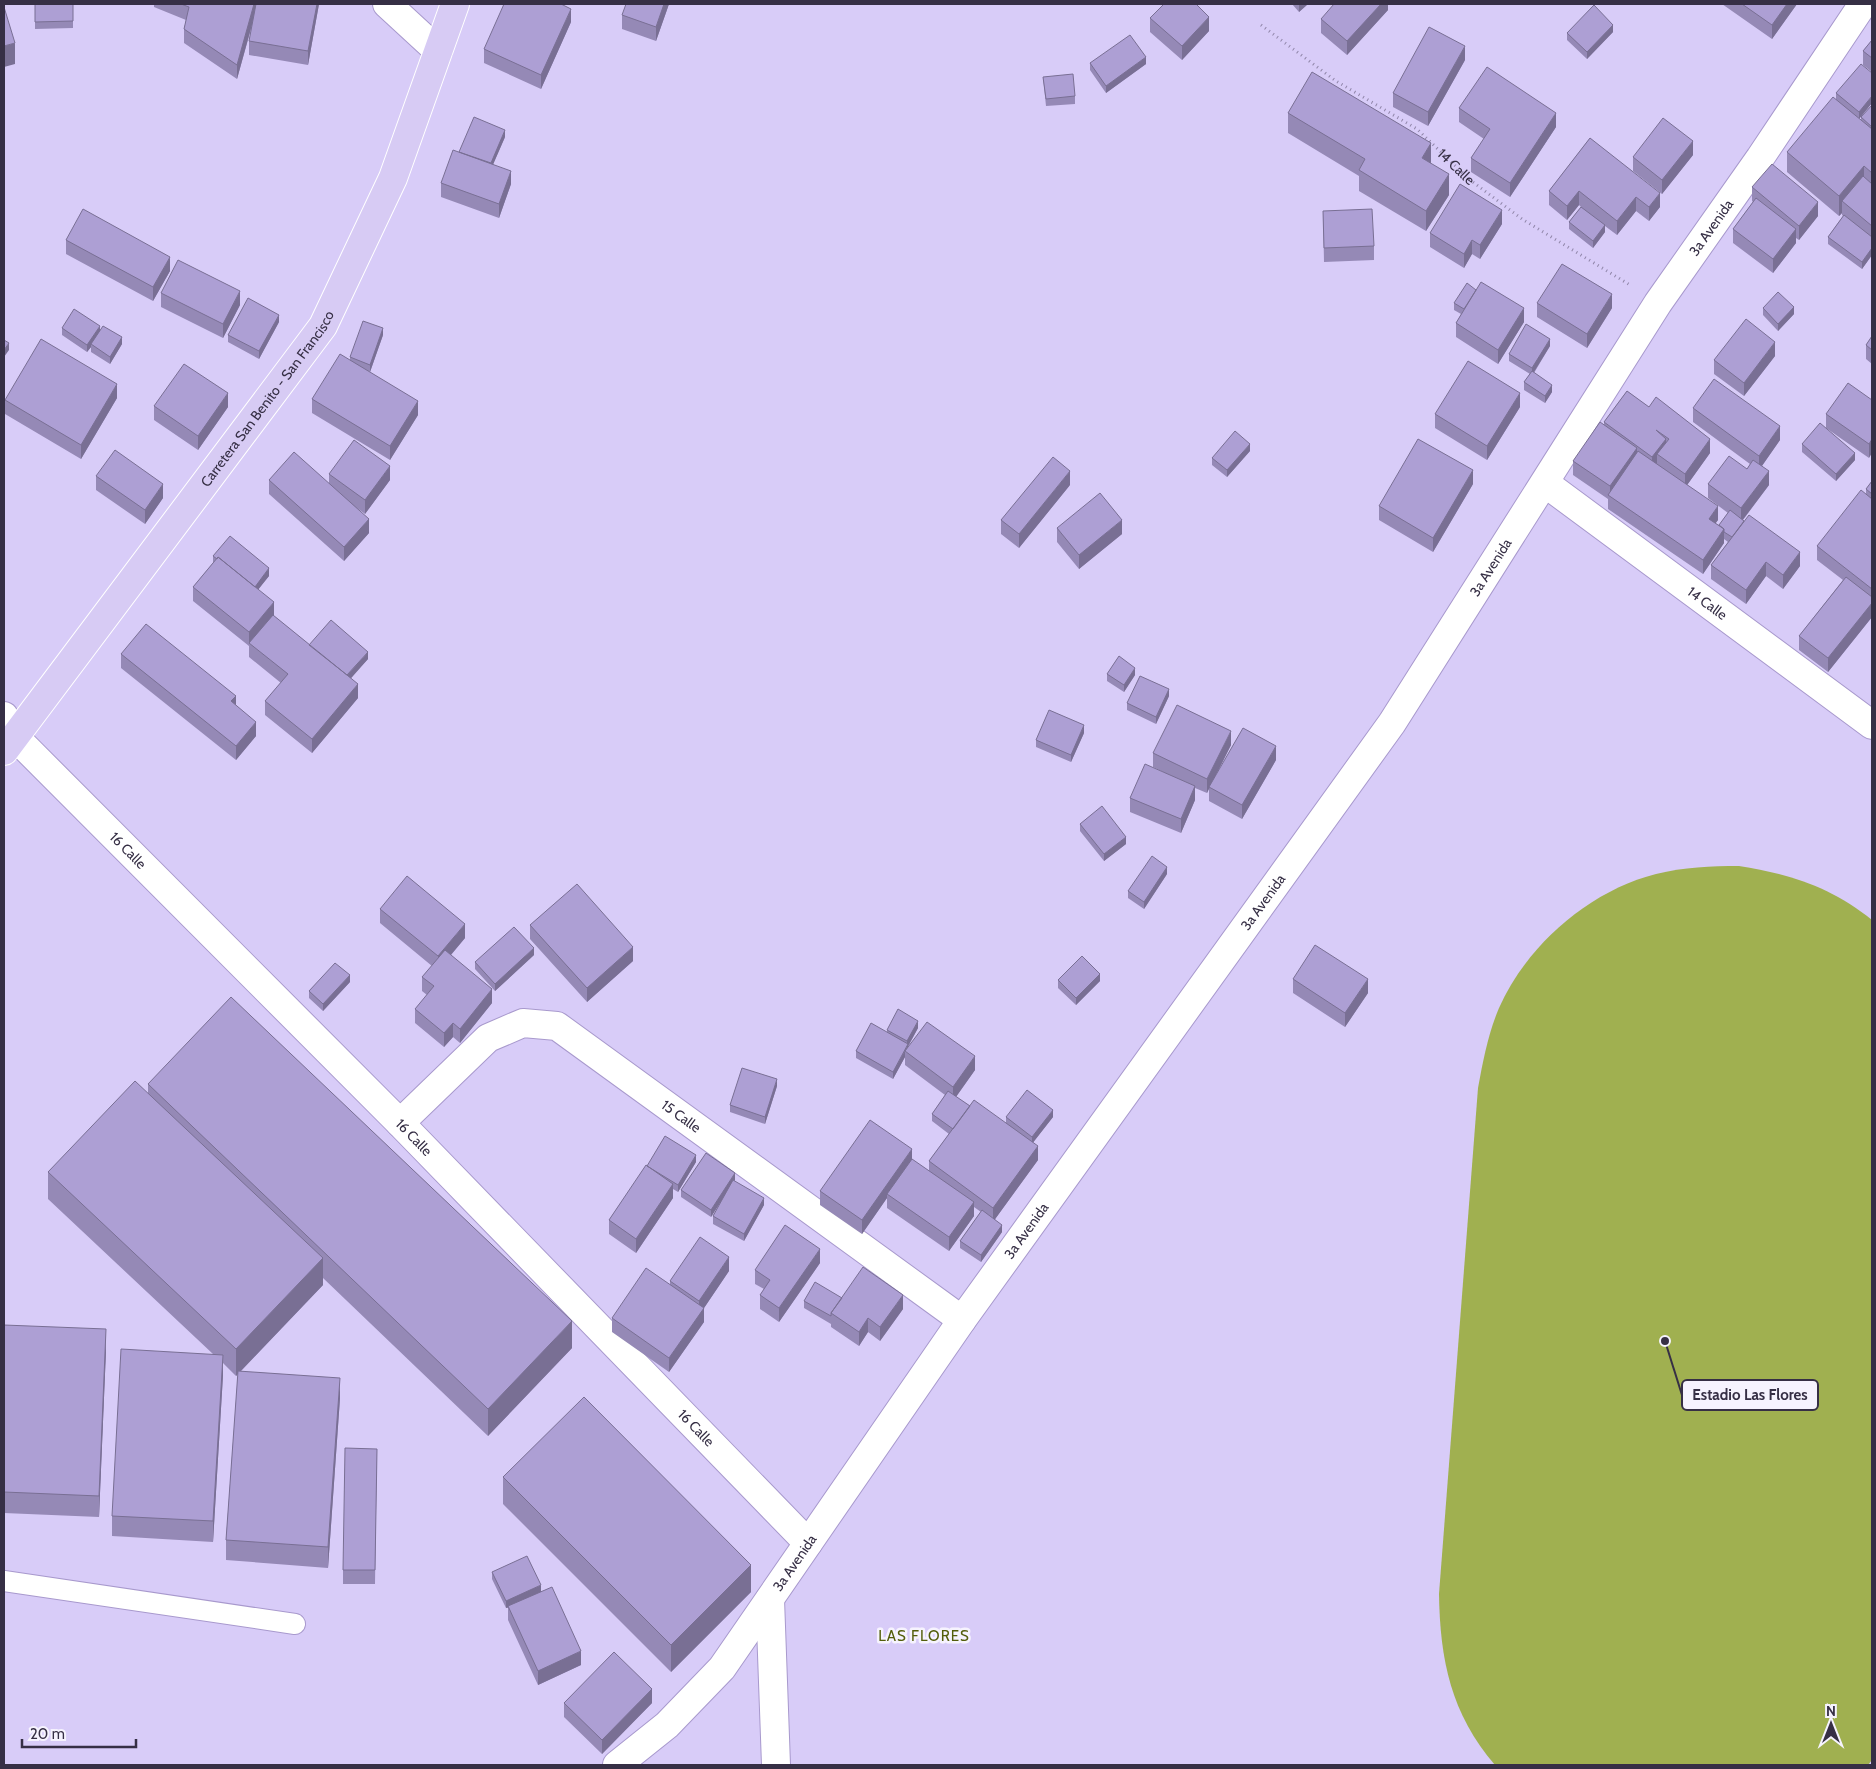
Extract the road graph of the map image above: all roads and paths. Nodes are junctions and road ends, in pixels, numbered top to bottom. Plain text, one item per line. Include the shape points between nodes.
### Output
1 (387, 4) edge
2 (455, 4) edge
3 (1863, 4) edge
4 (1261, 25) dead end
5 (438, 51) junction
6 (1658, 303) junction
7 (1544, 482) junction
8 (1870, 718) edge
9 (7, 734) edge
10 (400, 1123) junction
11 (962, 1320) junction
12 (808, 1543) junction
13 (4, 1581) edge
14 (770, 1599) junction
15 (295, 1624) dead end
16 (617, 1765) edge
17 (776, 1765) edge

1 - 5 street
2 - 5 main road, Carretera San Benito - San Francisco
3 - 6 street, 3a Avenida
4 - 6 path, 14 Calle via 1336,81 1417,130 1469,179 1522,219
5 - 9 main road, Carretera San Benito - San Francisco via 393,178 323,326
6 - 7 street, 3a Avenida
7 - 8 street, 14 Calle
7 - 11 street, 3a Avenida via 1392,723
9 - 10 street, 16 Calle
10 - 11 street, 15 Calle via 488,1038 523,1023 557,1026
10 - 12 street, 16 Calle
11 - 12 street, 3a Avenida
12 - 14 street, 3a Avenida
13 - 15 lane
14 - 16 street, 3a Avenida via 722,1668 667,1725
14 - 17 street

